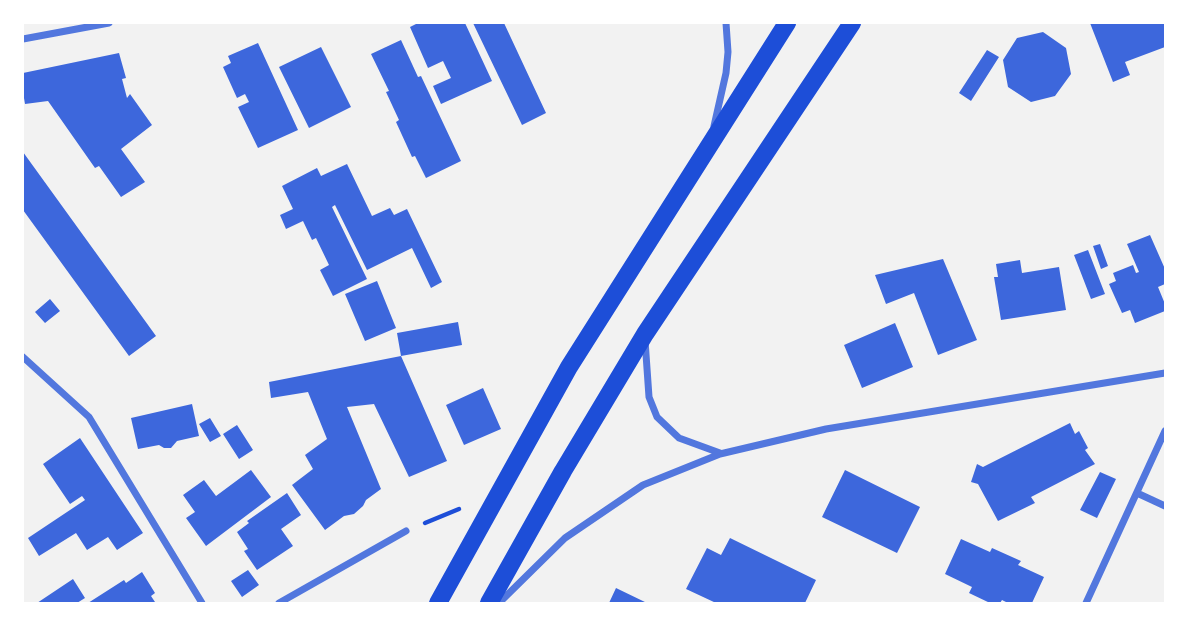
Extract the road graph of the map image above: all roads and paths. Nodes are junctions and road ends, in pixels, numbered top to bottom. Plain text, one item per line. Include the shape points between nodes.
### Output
1 (109, 23) edge
2 (726, 23) edge
3 (787, 23) edge
4 (852, 23) edge
5 (23, 39) edge
6 (709, 145) junction
7 (645, 334) junction
8 (23, 357) edge
9 (1165, 373) edge
10 (1165, 431) edge
11 (720, 454) junction
12 (1137, 493) junction
13 (466, 498) dead end
14 (1165, 506) edge
15 (405, 531) joint
16 (202, 603) edge
17 (279, 603) edge
18 (438, 603) edge
19 (489, 603) edge
20 (499, 603) edge
21 (1086, 603) edge

1 - 5 street
2 - 6 street via 726,73
3 - 6 main road
4 - 7 main road
6 - 18 main road via 569,367
7 - 11 street via 649,397 657,417 679,438
7 - 19 main road
8 - 16 street via 89,417
9 - 11 street via 826,429
10 - 12 street
11 - 20 street via 643,485 565,538
12 - 14 street
12 - 21 street
13 - 15 path via 459,509
15 - 17 street

